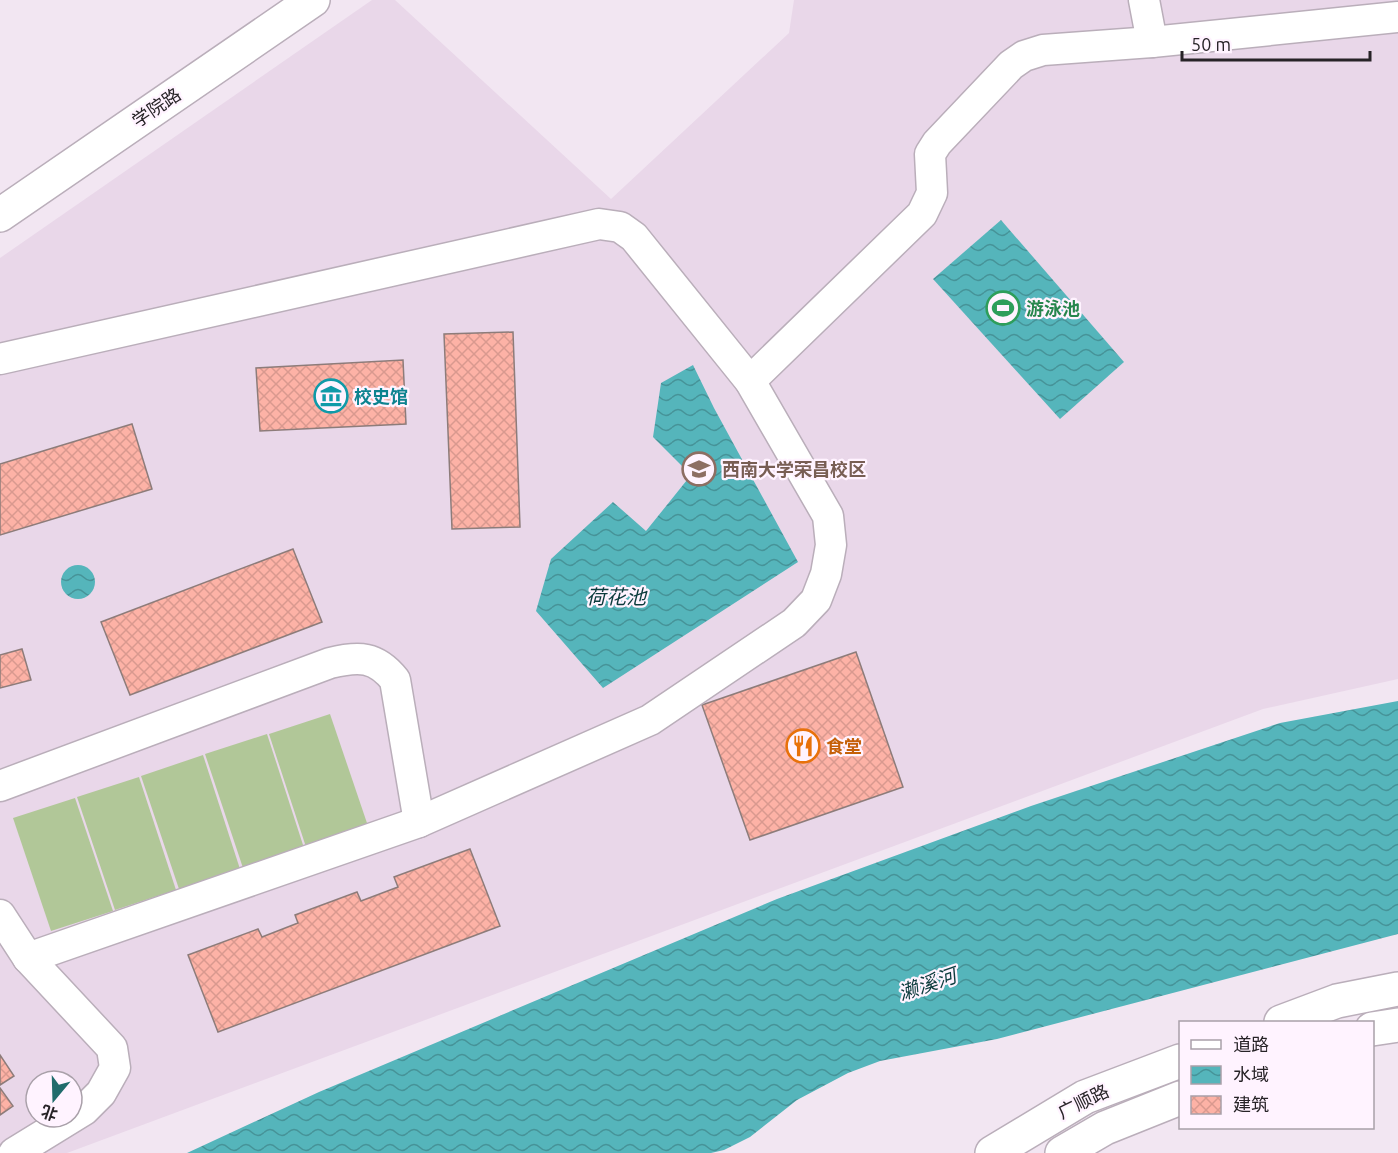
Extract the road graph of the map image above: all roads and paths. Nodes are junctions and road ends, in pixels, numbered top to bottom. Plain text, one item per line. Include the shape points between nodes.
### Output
1 (276, 0) edge
2 (313, 0) edge
3 (1144, 0) edge
4 (1398, 17) edge
5 (1152, 42) junction
6 (0, 189) edge
7 (0, 215) edge
8 (0, 358) edge
9 (750, 381) junction
10 (0, 786) edge
11 (419, 822) junction
12 (0, 915) edge
13 (28, 958) junction
14 (1398, 989) edge
15 (1286, 1021) edge
16 (1398, 1024) edge
17 (1374, 1029) edge
18 (1179, 1061) edge
19 (1179, 1098) edge
20 (14, 1153) edge
21 (992, 1153) edge
22 (1062, 1153) edge

1 - 6 main road, 学院路
2 - 7 main road, 学院路
3 - 5 street
4 - 5 street
5 - 9 street via 1043,50 1011,65 930,153 932,193 922,214
8 - 9 street via 599,224 620,227 634,237
9 - 11 street via 828,516 831,545 816,600 794,623 650,720
10 - 11 street via 330,663 368,659 385,667 395,680
11 - 13 street
12 - 13 street
13 - 20 street via 112,1048 115,1068 101,1093 84,1110
14 - 15 main road via 1337,1001
16 - 17 main road
18 - 21 main road, 广顺路 via 1085,1097
19 - 22 main road, 广顺路 via 1105,1128

